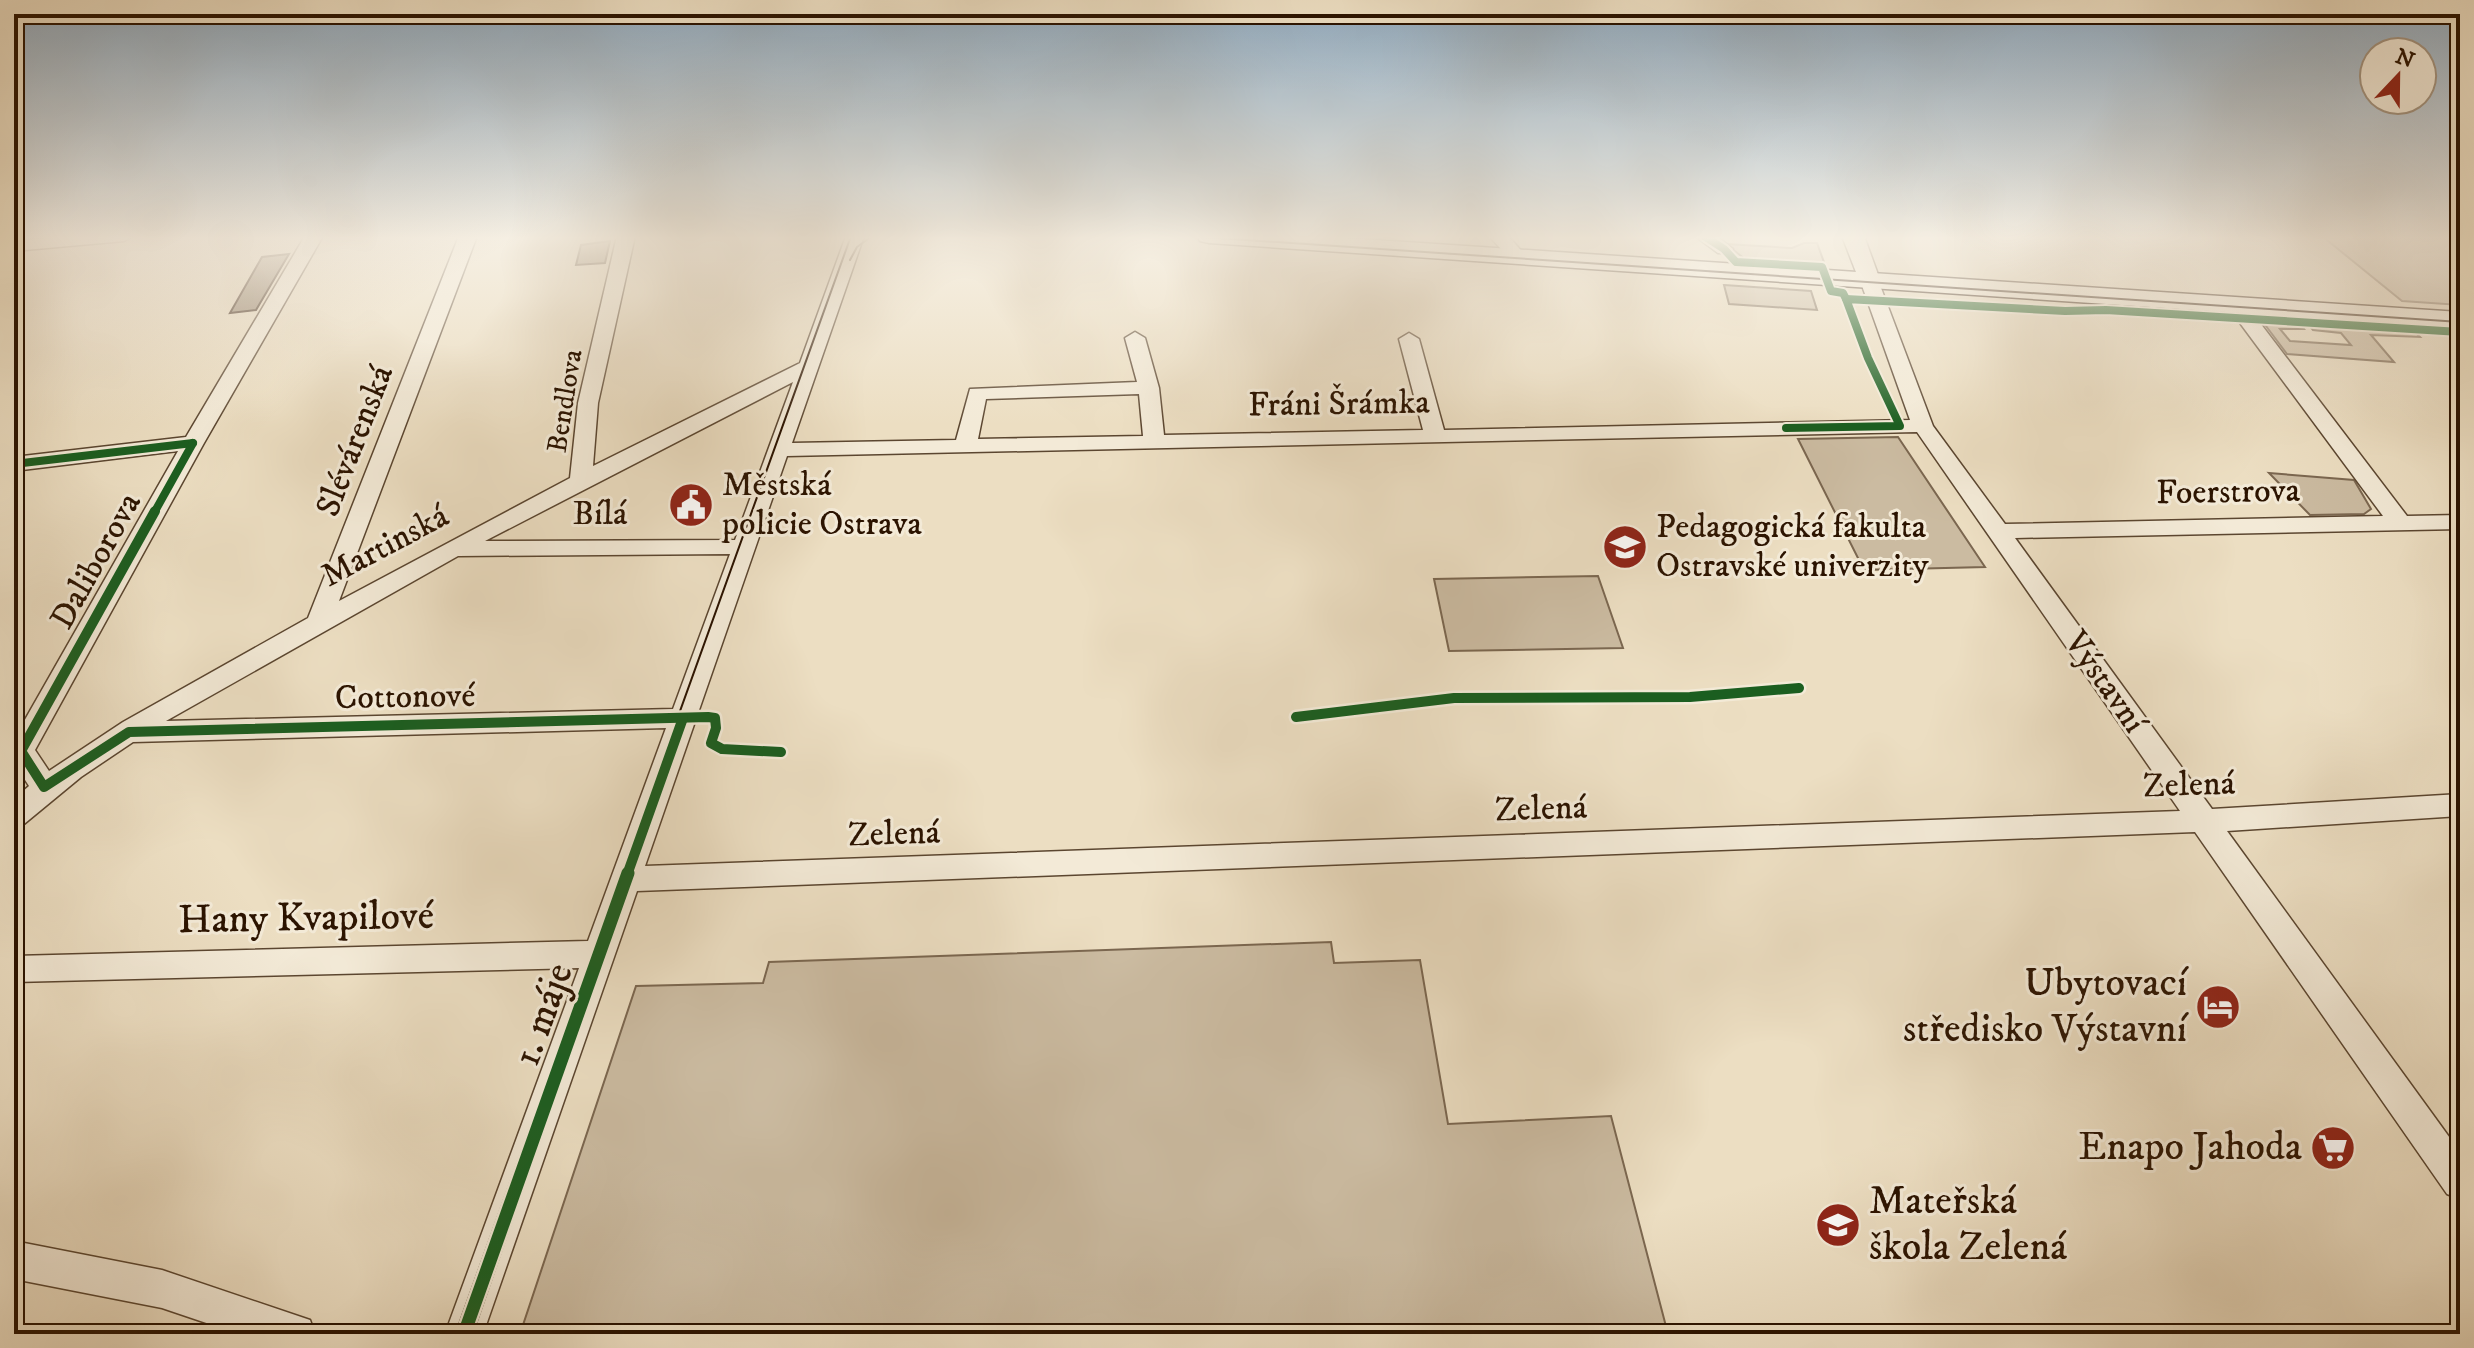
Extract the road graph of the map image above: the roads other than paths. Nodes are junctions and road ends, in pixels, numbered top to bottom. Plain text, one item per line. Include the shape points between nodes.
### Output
1 (277, 299) edge
2 (444, 299) edge
3 (612, 299) edge
4 (832, 299) edge
5 (1875, 299) edge
6 (2148, 299) edge
7 (2460, 320) edge
8 (2250, 323) dead end
9 (1135, 338) dead end
10 (1409, 339) dead end
11 (808, 367) junction
12 (1149, 388) junction
13 (1912, 426) junction
14 (1435, 434) junction
15 (1154, 440) junction
16 (193, 443) junction
17 (966, 445) junction
18 (779, 450) junction
19 (22, 463) edge
20 (581, 482) junction
21 (14, 486) edge
22 (2460, 522) edge
23 (2400, 523) junction
24 (1998, 531) junction
25 (744, 547) junction
26 (456, 549) junction
27 (318, 624) junction
28 (683, 718) junction
29 (129, 732) junction
30 (44, 787) junction
31 (2460, 805) edge
32 (14, 816) edge
33 (2203, 821) junction
34 (626, 879) junction
35 (600, 954) junction
36 (14, 969) edge
37 (2460, 1182) edge
38 (14, 1260) edge
39 (296, 1334) edge
40 (464, 1334) edge

1 - 16 street, Daliborova
2 - 27 street, Slévárenská
3 - 20 street, Bendlova via 588,403
4 - 11 street, 1. máje
5 - 13 street, Výstavní
6 - 7 main road
8 - 23 street
9 - 12 street
10 - 14 street
11 - 18 street, 1. máje
11 - 20 street, Martinská
12 - 15 street
12 - 17 street via 977,393
13 - 14 street, Fráni Šrámka
13 - 24 street, Výstavní
14 - 15 street, Fráni Šrámka
15 - 17 street, Fráni Šrámka
16 - 19 street
16 - 30 street, Daliborova via 21,751
17 - 18 street, Fráni Šrámka
18 - 25 street, 1. máje
19 - 21 street
20 - 26 street, Martinská
22 - 23 street, Foerstrova
23 - 24 street, Foerstrova
24 - 33 street, Výstavní
25 - 26 street, Bílá
25 - 28 street, 1. máje
26 - 27 street, Martinská
27 - 29 street, Martinská
28 - 29 street, Cottonové
28 - 34 street, 1. máje
29 - 30 street, Martinská
30 - 32 street, Martinská
31 - 33 street, Zelená
33 - 34 street, Zelená
33 - 37 street, Výstavní
34 - 35 street, 1. máje
35 - 36 street, Hany Kvapilové
35 - 40 street, 1. máje
38 - 39 street via 162,1289

